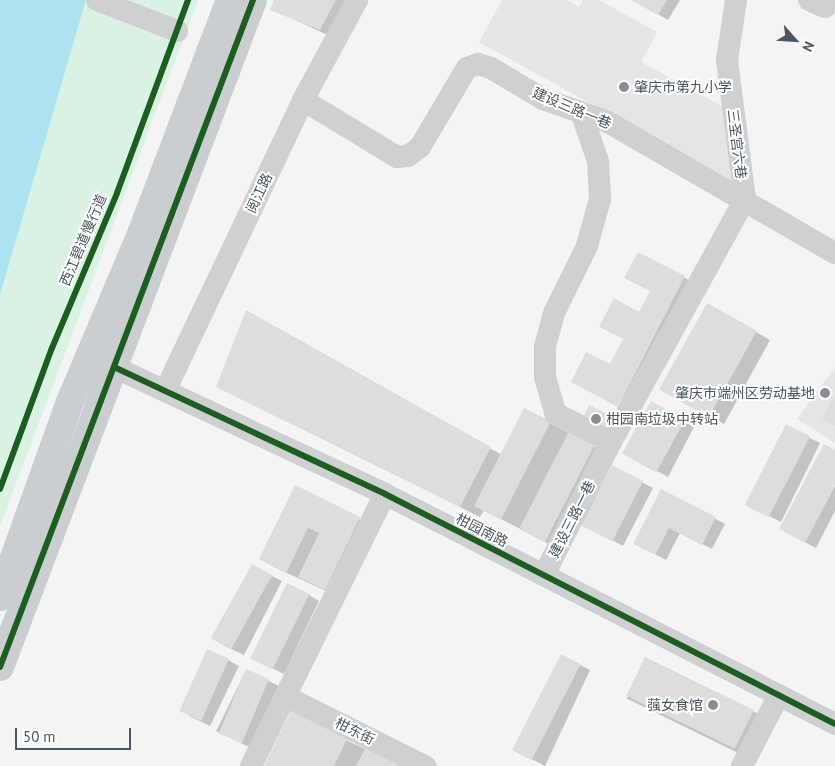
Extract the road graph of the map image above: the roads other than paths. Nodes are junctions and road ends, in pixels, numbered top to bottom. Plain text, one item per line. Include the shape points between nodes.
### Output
1 (97, 0) edge
2 (230, 0) edge
3 (253, 0) edge
4 (357, 0) edge
5 (736, 0) edge
6 (809, 0) edge
7 (831, 0) edge
8 (177, 31) dead end
9 (303, 100) junction
10 (581, 112) junction
11 (745, 199) junction
12 (835, 253) edge
13 (114, 367) junction
14 (166, 389) junction
15 (611, 442) junction
16 (385, 494) junction
17 (544, 575) junction
18 (0, 598) edge
19 (6, 633) edge
20 (0, 667) edge
21 (779, 695) junction
22 (285, 696) junction
23 (835, 724) edge
24 (251, 766) edge
25 (425, 766) edge
26 (742, 766) edge

1 - 8 street
2 - 18 main road via 141,234 70,402
3 - 13 main road
4 - 9 street, 阅江路
5 - 11 street, 三圣宫六巷 via 726,60
6 - 7 street via 825,7
9 - 10 street, 建设三路一巷 via 397,157 408,156 420,146 467,68 478,64 543,98
9 - 14 street, 阅江路
10 - 11 street, 建设三路一巷 via 606,121
10 - 15 street via 598,161 600,199 586,246 554,313 545,348 545,377 555,413
11 - 12 street, 建设三路一巷
11 - 15 street, 建设三路一巷
13 - 14 street, 柑园南路
13 - 19 main road
14 - 16 street, 柑园南路
15 - 17 street, 建设三路一巷
16 - 17 street, 柑园南路
16 - 22 street
17 - 21 street, 柑园南路
19 - 20 main road
21 - 23 street, 柑园南路
21 - 26 street
22 - 24 street
22 - 25 street, 柑东街

